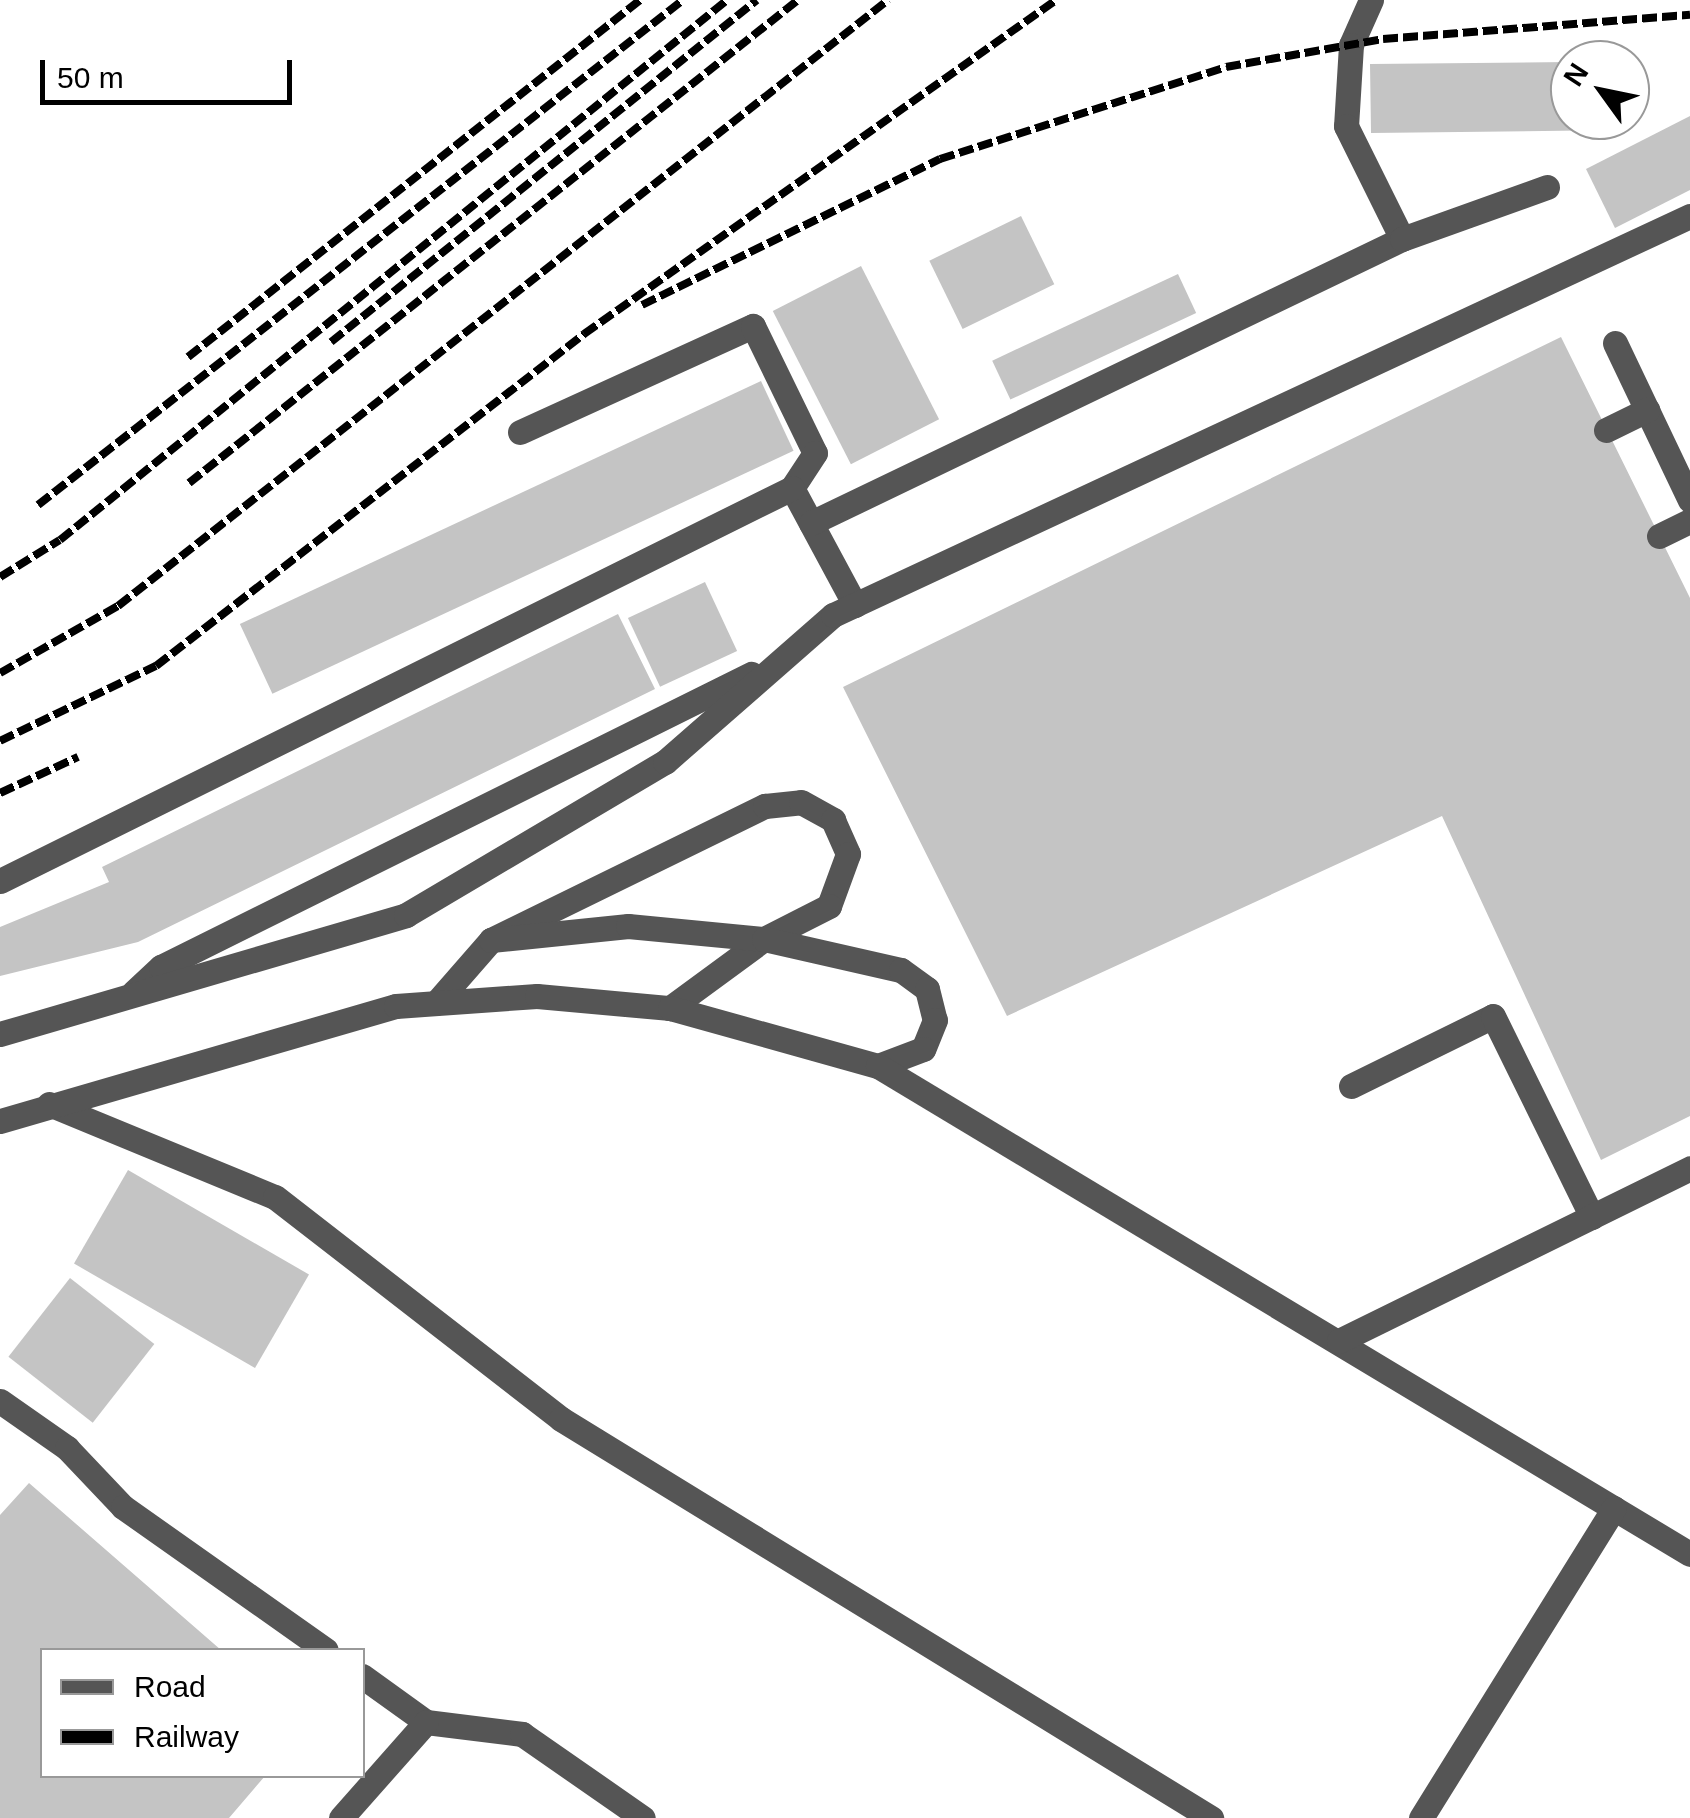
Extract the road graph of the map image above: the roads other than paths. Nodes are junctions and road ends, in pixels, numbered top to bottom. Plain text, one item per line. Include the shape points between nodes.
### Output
1 (1371, 0) edge
2 (1547, 187) dead end
3 (1690, 216) edge
4 (1402, 239) junction
5 (1615, 344) dead end
6 (1647, 410) junction
7 (1606, 430) dead end
8 (520, 432) dead end
9 (792, 488) junction
10 (1690, 500) edge
11 (1690, 521) edge
12 (812, 523) junction
13 (1659, 536) dead end
14 (855, 605) junction
15 (784, 658) junction
16 (0, 881) edge
17 (764, 939) junction
18 (491, 940) junction
19 (130, 995) junction
20 (436, 1003) junction
21 (670, 1008) junction
22 (0, 1034) edge
23 (878, 1066) junction
24 (1352, 1086) dead end
25 (49, 1104) junction
26 (0, 1122) edge
27 (1690, 1168) edge
28 (1592, 1217) junction
29 (1339, 1341) junction
30 (0, 1401) edge
31 (1614, 1508) junction
32 (1690, 1554) edge
33 (323, 1648) edge
34 (365, 1678) edge
35 (426, 1722) junction
36 (341, 1818) edge
37 (643, 1818) edge
38 (1211, 1818) edge
39 (1421, 1818) edge

1 - 4 lane via 1351,45 1346,126
2 - 4 lane
3 - 14 lane
4 - 12 lane
5 - 6 lane
6 - 7 lane
6 - 10 lane
8 - 9 lane via 752,326 815,453
9 - 12 lane
9 - 16 lane
11 - 13 lane
12 - 14 lane
14 - 15 lane
15 - 19 lane via 161,967
15 - 19 lane via 665,762 406,915
17 - 18 lane via 628,926
17 - 18 lane via 829,906 848,873 843,835 801,802 765,806
17 - 21 lane
17 - 23 lane via 901,970 927,990 935,1020 923,1048
18 - 20 lane
19 - 22 lane
20 - 21 lane via 537,996
20 - 25 lane via 396,1006
21 - 23 lane
23 - 29 lane
24 - 28 lane via 1494,1016
25 - 26 lane
25 - 38 lane via 275,1197 561,1419
27 - 28 lane
28 - 29 lane
29 - 31 lane
30 - 33 lane via 67,1448 123,1507
31 - 32 lane
31 - 39 lane
34 - 35 lane
35 - 36 lane
35 - 37 lane via 522,1734

